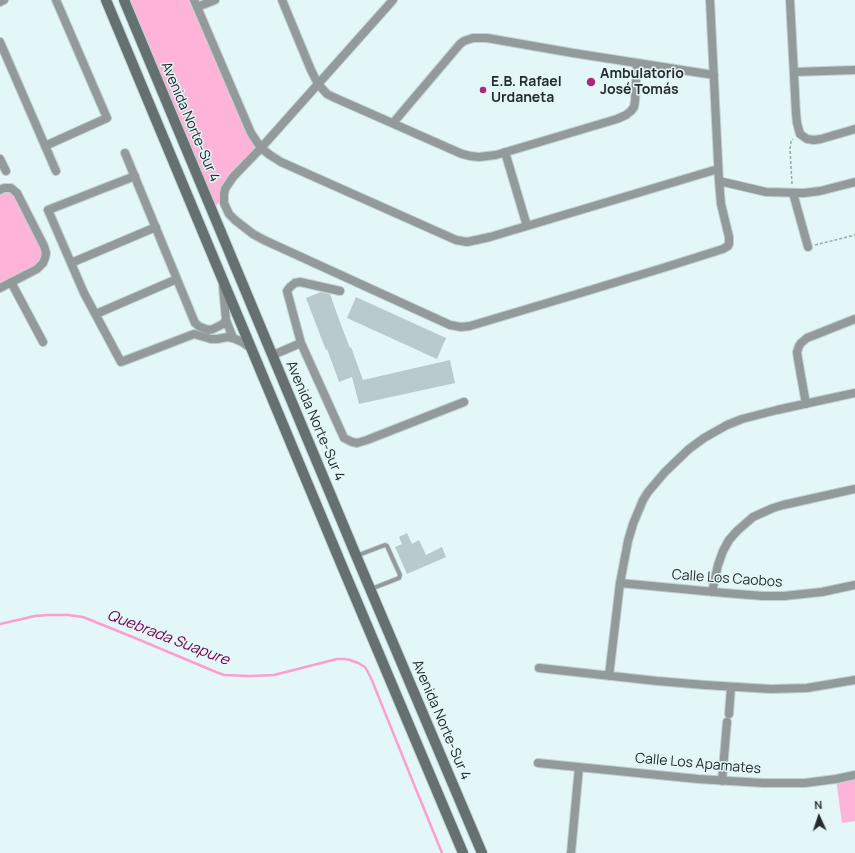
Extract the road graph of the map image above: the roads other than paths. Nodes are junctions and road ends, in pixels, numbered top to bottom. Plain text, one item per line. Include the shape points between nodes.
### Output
1 (4, 0) edge
2 (56, 0) edge
3 (106, 0) edge
4 (124, 0) edge
5 (214, 0) edge
6 (282, 0) edge
7 (393, 0) edge
8 (710, 0) edge
9 (790, 0) edge
10 (0, 2) edge
11 (196, 4) edge
12 (0, 42) edge
13 (637, 63) junction
14 (855, 70) edge
15 (794, 72) junction
16 (714, 75) junction
17 (318, 84) junction
18 (393, 123) junction
19 (855, 129) edge
20 (45, 146) junction
21 (261, 148) junction
22 (505, 152) junction
23 (125, 153) dead end
24 (0, 159) edge
25 (718, 169) junction
26 (6, 171) dead end
27 (56, 171) dead end
28 (135, 176) junction
29 (719, 181) junction
30 (855, 182) edge
31 (0, 190) edge
32 (793, 193) junction
33 (224, 198) junction
34 (212, 209) junction
35 (527, 226) junction
36 (156, 227) junction
37 (808, 247) road end
38 (71, 263) junction
39 (222, 278) junction
40 (177, 279) junction
41 (12, 282) junction
42 (0, 288) edge
43 (340, 291) dead end
44 (96, 314) junction
45 (855, 319) edge
46 (226, 320) junction
47 (209, 330) junction
48 (211, 338) junction
49 (233, 338) junction
50 (43, 342) dead end
51 (301, 343) junction
52 (252, 349) junction
53 (273, 355) junction
54 (855, 393) edge
55 (464, 402) dead end
56 (806, 404) junction
57 (855, 489) edge
58 (356, 556) junction
59 (620, 583) junction
60 (855, 585) edge
61 (370, 589) junction
62 (712, 592) junction
63 (539, 668) dead end
64 (609, 676) junction
65 (855, 680) edge
66 (731, 687) junction
67 (729, 714) dead end
68 (727, 722) dead end
69 (538, 762) dead end
70 (579, 767) junction
71 (855, 775) edge
72 (722, 781) junction
73 (463, 853) edge
74 (482, 853) edge
75 (571, 853) edge

1 - 10 street
2 - 20 street via 107,118
3 - 39 main road
4 - 34 main road, Avenida Norte-Sur 4
5 - 11 street
6 - 17 street
7 - 17 street
8 - 16 street
9 - 15 street
11 - 21 street via 251,133
12 - 20 street
13 - 16 street
13 - 18 street via 487,38 473,38 456,48
13 - 22 street via 634,107 626,115
14 - 15 street
15 - 19 street via 797,123 803,138 821,139
16 - 25 street
17 - 18 street via 327,94
17 - 21 street
18 - 22 street via 462,154 487,156
20 - 27 street
21 - 33 street via 230,181 225,189
21 - 35 street via 281,162 456,240 474,241
22 - 35 street
23 - 28 street
24 - 26 street
25 - 29 street
25 - 35 street
28 - 36 street
28 - 38 street via 48,210
29 - 32 street via 766,192
29 - 33 street via 729,241 726,248 461,328 258,237 229,214
30 - 32 street via 820,191
31 - 41 street via 11,188 17,193 45,249 43,263 37,269
32 - 37 street
33 - 34 street
34 - 53 main road, Avenida Norte-Sur 4
36 - 38 street
36 - 40 street
38 - 44 street
39 - 46 street
39 - 52 main road
40 - 44 street
40 - 47 street via 195,323
41 - 42 street
41 - 50 street
43 - 51 street via 300,282 295,283 287,291
44 - 48 street via 121,362 192,335
45 - 56 street via 807,338 799,346 797,352
46 - 47 street
46 - 49 street
47 - 48 street
48 - 49 street
49 - 52 street
51 - 53 street
51 - 55 street via 344,438 352,442 367,440
52 - 73 main road
53 - 58 main road, Avenida Norte-Sur 4
54 - 56 street
56 - 59 street via 756,415 727,425 694,445 669,468 648,492 639,510 628,541
57 - 62 street via 783,505 753,517 729,540 718,565
58 - 61 main road, Avenida Norte-Sur 4
58 - 61 lane via 385,545 398,570 399,578
59 - 62 street, Calle Los Caobos
59 - 64 street
60 - 62 street, Calle Los Caobos via 784,596
61 - 74 main road, Avenida Norte-Sur 4
63 - 64 street
64 - 66 street
65 - 66 street via 800,688
66 - 67 street
68 - 72 street
69 - 70 street, Calle Los Apamates
70 - 72 street, Calle Los Apamates
70 - 75 street
71 - 72 street, Calle Los Apamates via 805,783 763,784

